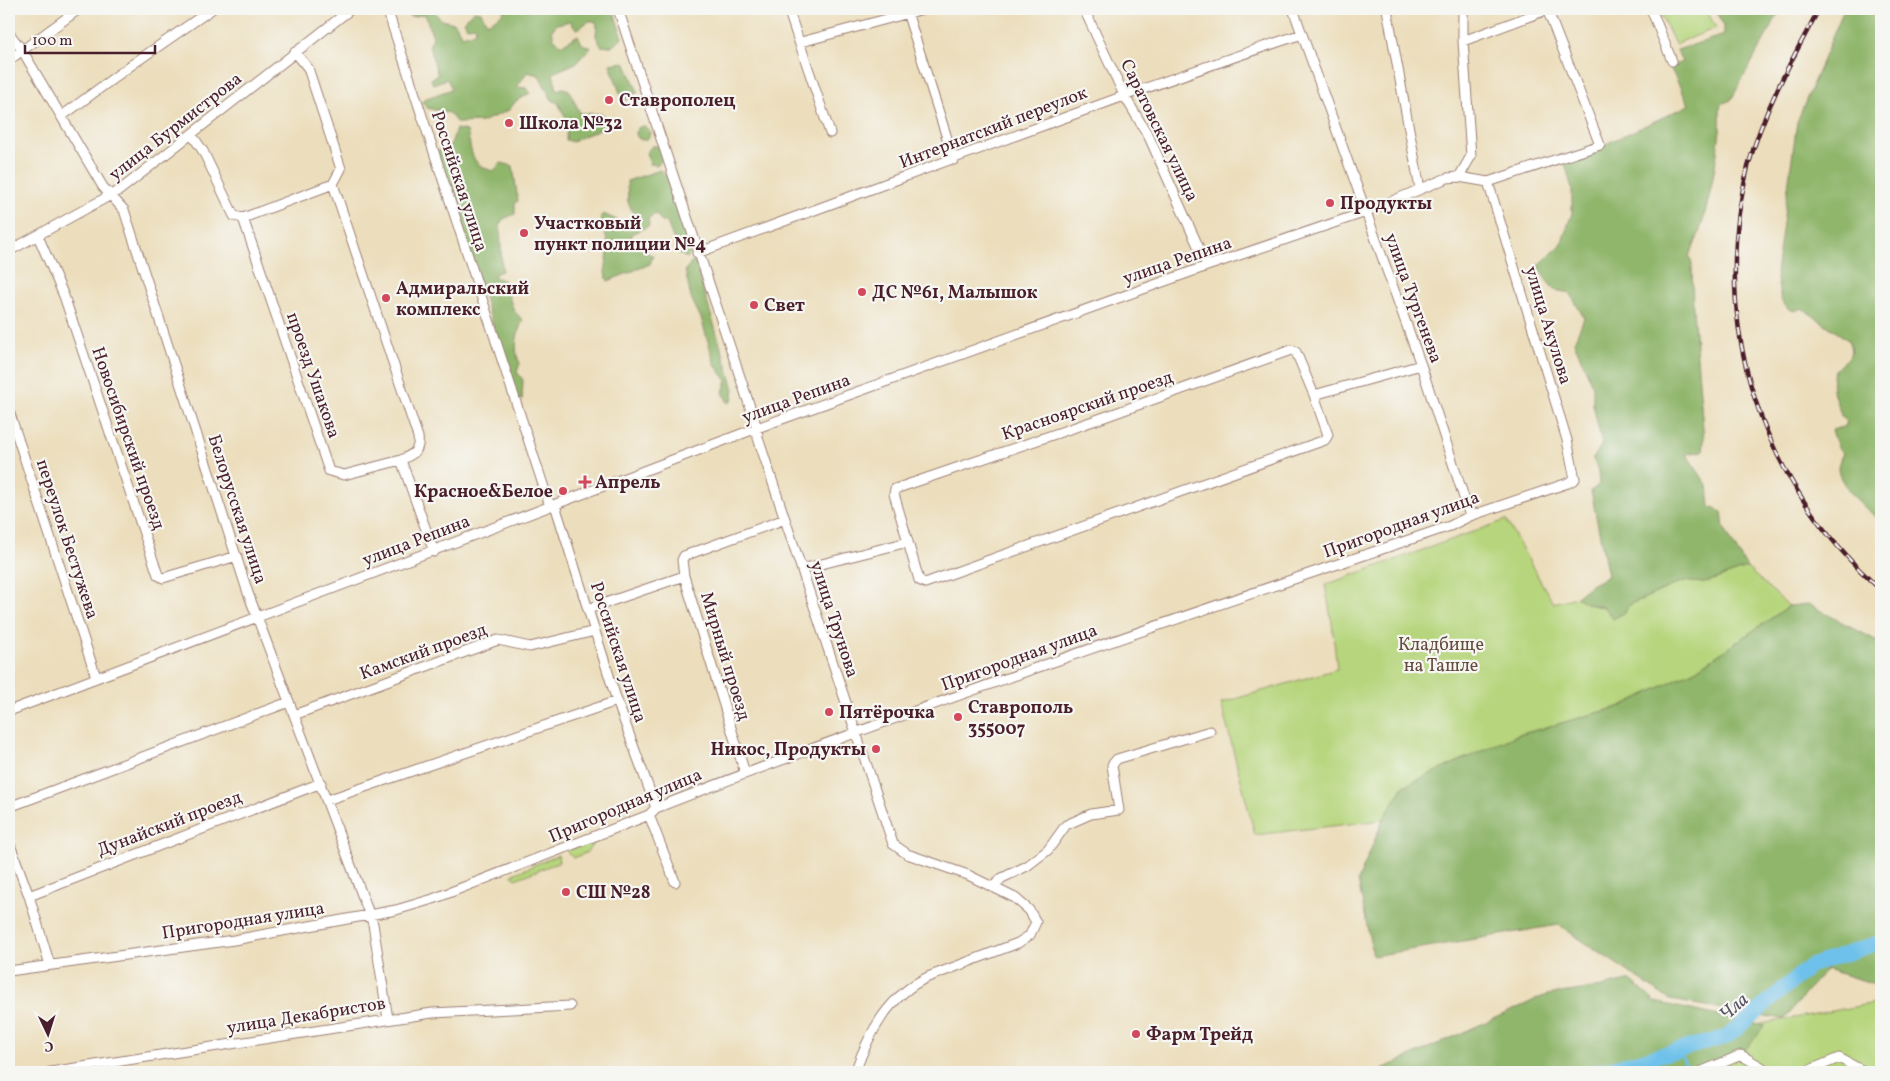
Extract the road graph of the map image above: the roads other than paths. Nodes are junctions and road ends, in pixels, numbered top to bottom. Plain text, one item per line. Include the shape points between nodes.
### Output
1 (79, 9) edge
2 (212, 9) edge
3 (351, 9) edge
4 (386, 9) edge
5 (618, 9) edge
6 (788, 9) edge
7 (924, 9) edge
8 (1084, 9) edge
9 (1293, 9) edge
10 (1387, 9) edge
11 (1463, 9) edge
12 (1548, 9) edge
13 (1651, 9) edge
14 (907, 11) edge
15 (9, 33) edge
16 (1302, 34) junction
17 (1463, 41) junction
18 (801, 42) junction
19 (22, 50) junction
20 (296, 52) junction
21 (9, 60) edge
22 (1672, 61) dead end
23 (1124, 94) junction
24 (62, 116) junction
25 (830, 133) dead end
26 (192, 135) junction
27 (954, 160) junction
28 (1459, 177) junction
29 (1488, 182) junction
30 (333, 184) junction
31 (1420, 189) junction
32 (111, 197) junction
33 (1366, 212) junction
34 (243, 218) junction
35 (38, 236) junction
36 (9, 251) edge
37 (697, 253) junction
38 (1207, 266) junction
39 (1421, 365) junction
40 (1314, 395) junction
41 (9, 411) edge
42 (757, 428) junction
43 (401, 460) junction
44 (1575, 479) joint
45 (552, 506) junction
46 (1470, 516) junction
47 (785, 519) junction
48 (908, 542) junction
49 (434, 552) junction
50 (237, 556) junction
51 (802, 569) junction
52 (684, 576) junction
53 (588, 609) junction
54 (257, 618) junction
55 (595, 631) junction
56 (96, 677) junction
57 (617, 701) junction
58 (289, 702) junction
59 (9, 711) edge
60 (294, 715) junction
61 (1210, 731) dead end
62 (855, 734) junction
63 (745, 773) junction
64 (321, 783) junction
65 (327, 800) junction
66 (9, 807) edge
67 (656, 808) junction
68 (649, 815) junction
69 (9, 842) edge
70 (675, 882) dead end
71 (993, 887) junction
72 (29, 896) junction
73 (369, 916) junction
74 (50, 965) junction
75 (9, 971) edge
76 (570, 1006) dead end
77 (388, 1019) junction
78 (79, 1070) edge
79 (50, 1072) edge
80 (855, 1072) edge
81 (1700, 1072) edge
82 (1770, 1072) edge
83 (1805, 1072) edge
84 (1865, 1072) edge

1 - 19 street
2 - 24 street
3 - 20 street, улица Бурмистрова
4 - 45 street, Российская улица
5 - 37 street, улица Трунова
6 - 18 street
7 - 14 street
8 - 23 street, Саратовская улица
9 - 16 street, улица Тургенева
10 - 31 street
11 - 17 street
12 - 17 street
12 - 29 street, улица Репина via 1600,146
13 - 22 street
14 - 18 street
14 - 27 street
15 - 19 street, Белорусская улица
16 - 23 street, Интернатский переулок
16 - 33 street, улица Тургенева
17 - 28 street via 1471,156
18 - 25 street
19 - 21 street
19 - 24 street, Белорусская улица
20 - 26 street, улица Бурмистрова
20 - 30 street via 308,68 341,169
23 - 27 street, Интернатский переулок
23 - 38 street, Саратовская улица via 1149,136
24 - 32 street, Белорусская улица
26 - 32 street, улица Бурмистрова
26 - 34 street, проезд Ушакова via 234,216
27 - 37 street, Интернатский переулок
28 - 29 street, улица Репина
28 - 31 street, улица Репина via 1447,178
29 - 44 street, улица Акулова via 1567,440
30 - 34 street
30 - 43 street, проезд Ушакова via 418,437 417,452
31 - 33 street, улица Репина
32 - 35 street, улица Бурмистрова
32 - 50 street, Белорусская улица via 124,210
33 - 38 street, улица Репина
33 - 39 street, улица Тургенева
34 - 43 street, проезд Ушакова via 330,471 344,475
35 - 36 street, улица Бурмистрова
35 - 50 street, Новосибирский проезд via 64,296 158,575 163,578
37 - 42 street, улица Трунова
38 - 42 street, улица Репина
39 - 40 street
39 - 46 street, улица Тургенева
40 - 48 street, Красноярский проезд via 1328,435 1325,440 1122,514 925,583 919,580
40 - 48 street, Красноярский проезд via 1296,352 1291,350 895,489
41 - 56 street, переулок Бестужева
42 - 45 street, улица Репина
42 - 47 street, улица Трунова
43 - 49 street
44 - 46 street, Пригородная улица
45 - 49 street, улица Репина
45 - 53 street, Российская улица
46 - 62 street, Пригородная улица via 1450,526 1003,678
47 - 51 street, улица Трунова
47 - 52 street, Мирный проезд via 684,556 681,564
48 - 51 street
49 - 54 street, улица Репина
50 - 54 street, Белорусская улица
51 - 62 street, улица Трунова
52 - 53 street, Мирный проезд
52 - 63 street, Мирный проезд
53 - 55 street, Российская улица
54 - 56 street, улица Репина
54 - 58 street, Белорусская улица
55 - 57 street, Российская улица
55 - 60 street, Камский проезд via 530,647 498,640
56 - 59 street, улица Репина
57 - 65 street
57 - 67 street, Российская улица
58 - 60 street, Белорусская улица
58 - 66 street
60 - 64 street, Белорусская улица
61 - 71 street via 1117,759 1112,765 1119,810 1091,814 1066,825 1048,850
62 - 63 street, Пригородная улица
62 - 71 street, улица Трунова via 893,844 907,854
63 - 67 street, Пригородная улица
64 - 65 street, Белорусская улица
64 - 72 street, Дунайский проезд
65 - 73 street, Белорусская улица
67 - 68 street, Пригородная улица
68 - 70 street
68 - 73 street, Пригородная улица via 433,899
69 - 72 street
71 - 80 street, улица Трунова via 1015,898 1034,915 1035,927 1030,935 992,955 928,977 900,995 878,1022
72 - 74 street
73 - 74 street, Пригородная улица via 234,940
73 - 77 street, Белорусская улица
74 - 75 street, Пригородная улица
76 - 77 street, улица Декабристов via 432,1013
77 - 78 street, улица Декабристов
78 - 79 street, улица Декабристов
81 - 82 street via 1741,1055
83 - 84 street via 1839,1058

